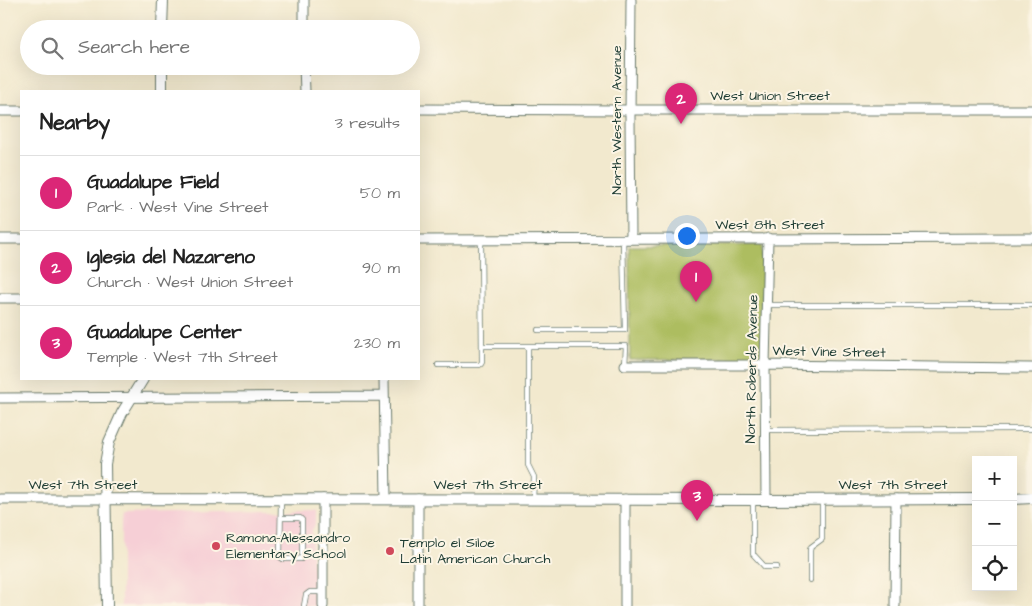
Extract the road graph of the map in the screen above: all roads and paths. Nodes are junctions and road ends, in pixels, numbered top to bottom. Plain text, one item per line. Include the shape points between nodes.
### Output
1 (163, 0) edge
2 (304, 0) edge
3 (631, 0) edge
4 (162, 20) edge
5 (304, 20) edge
6 (162, 75) edge
7 (304, 75) edge
8 (162, 90) edge
9 (304, 90) edge
10 (420, 108) edge
11 (20, 110) edge
12 (630, 110) junction
13 (1032, 110) edge
14 (0, 111) edge
15 (768, 238) junction
16 (1032, 238) edge
17 (0, 239) edge
18 (20, 239) edge
19 (627, 239) junction
20 (420, 240) edge
21 (481, 240) junction
22 (0, 298) edge
23 (20, 298) edge
24 (766, 305) junction
25 (1032, 305) edge
26 (538, 330) dead end
27 (482, 346) junction
28 (528, 346) junction
29 (625, 365) joint
30 (765, 365) junction
31 (438, 366) dead end
32 (1032, 368) edge
33 (142, 380) edge
34 (384, 380) edge
35 (384, 396) junction
36 (0, 398) edge
37 (132, 398) junction
38 (1032, 429) edge
39 (765, 430) junction
40 (106, 498) junction
41 (281, 498) junction
42 (323, 498) junction
43 (386, 498) junction
44 (1017, 498) edge
45 (1032, 498) edge
46 (0, 499) edge
47 (418, 499) junction
48 (533, 499) junction
49 (625, 499) junction
50 (753, 499) junction
51 (822, 499) junction
52 (896, 499) junction
53 (972, 499) edge
54 (766, 500) junction
55 (281, 518) junction
56 (778, 567) dead end
57 (810, 580) dead end
58 (323, 592) junction
59 (107, 606) edge
60 (304, 606) edge
61 (323, 606) edge
62 (418, 606) edge
63 (625, 606) edge
64 (895, 606) edge

1 - 4 street
2 - 5 street
3 - 12 street, North Western Avenue
6 - 8 street
7 - 9 street
10 - 12 street, West Union Street
11 - 14 street
12 - 13 street, West Union Street
12 - 19 street, North Western Avenue
15 - 16 street, West 8th Street
15 - 19 street, West 8th Street
15 - 24 street, North Roberds Avenue
17 - 18 street
19 - 21 street, West 8th Street
19 - 26 lane via 625,330
20 - 21 street, West 8th Street
21 - 27 lane
22 - 23 street
24 - 25 lane
24 - 30 street, North Roberds Avenue
27 - 28 lane
27 - 31 lane via 481,364
28 - 29 lane via 626,346
28 - 48 lane via 528,465 534,477
29 - 30 street, West Vine Street
30 - 32 street, West Vine Street
30 - 39 street, North Roberds Avenue
33 - 37 street
34 - 35 street
35 - 37 street
35 - 43 street
36 - 37 street
37 - 40 street via 109,442 105,464
38 - 39 lane
39 - 54 street, North Roberds Avenue
40 - 41 street, West 7th Street
40 - 46 street, West 7th Street
40 - 59 street
41 - 42 street, West 7th Street
41 - 55 lane
42 - 43 street, West 7th Street
42 - 58 street
43 - 47 street, West 7th Street
44 - 45 street
47 - 48 street, West 7th Street
47 - 62 street
48 - 49 street, West 7th Street
49 - 50 street, West 7th Street
49 - 63 street
50 - 54 street, West 7th Street
50 - 56 lane via 753,554 765,567
51 - 52 street, West 7th Street
51 - 54 street, West 7th Street
51 - 57 lane via 822,539 810,550
52 - 53 street, West 7th Street
52 - 64 street
55 - 55 lane via 280,557 301,559 302,520
58 - 60 lane via 310,592
58 - 61 street

